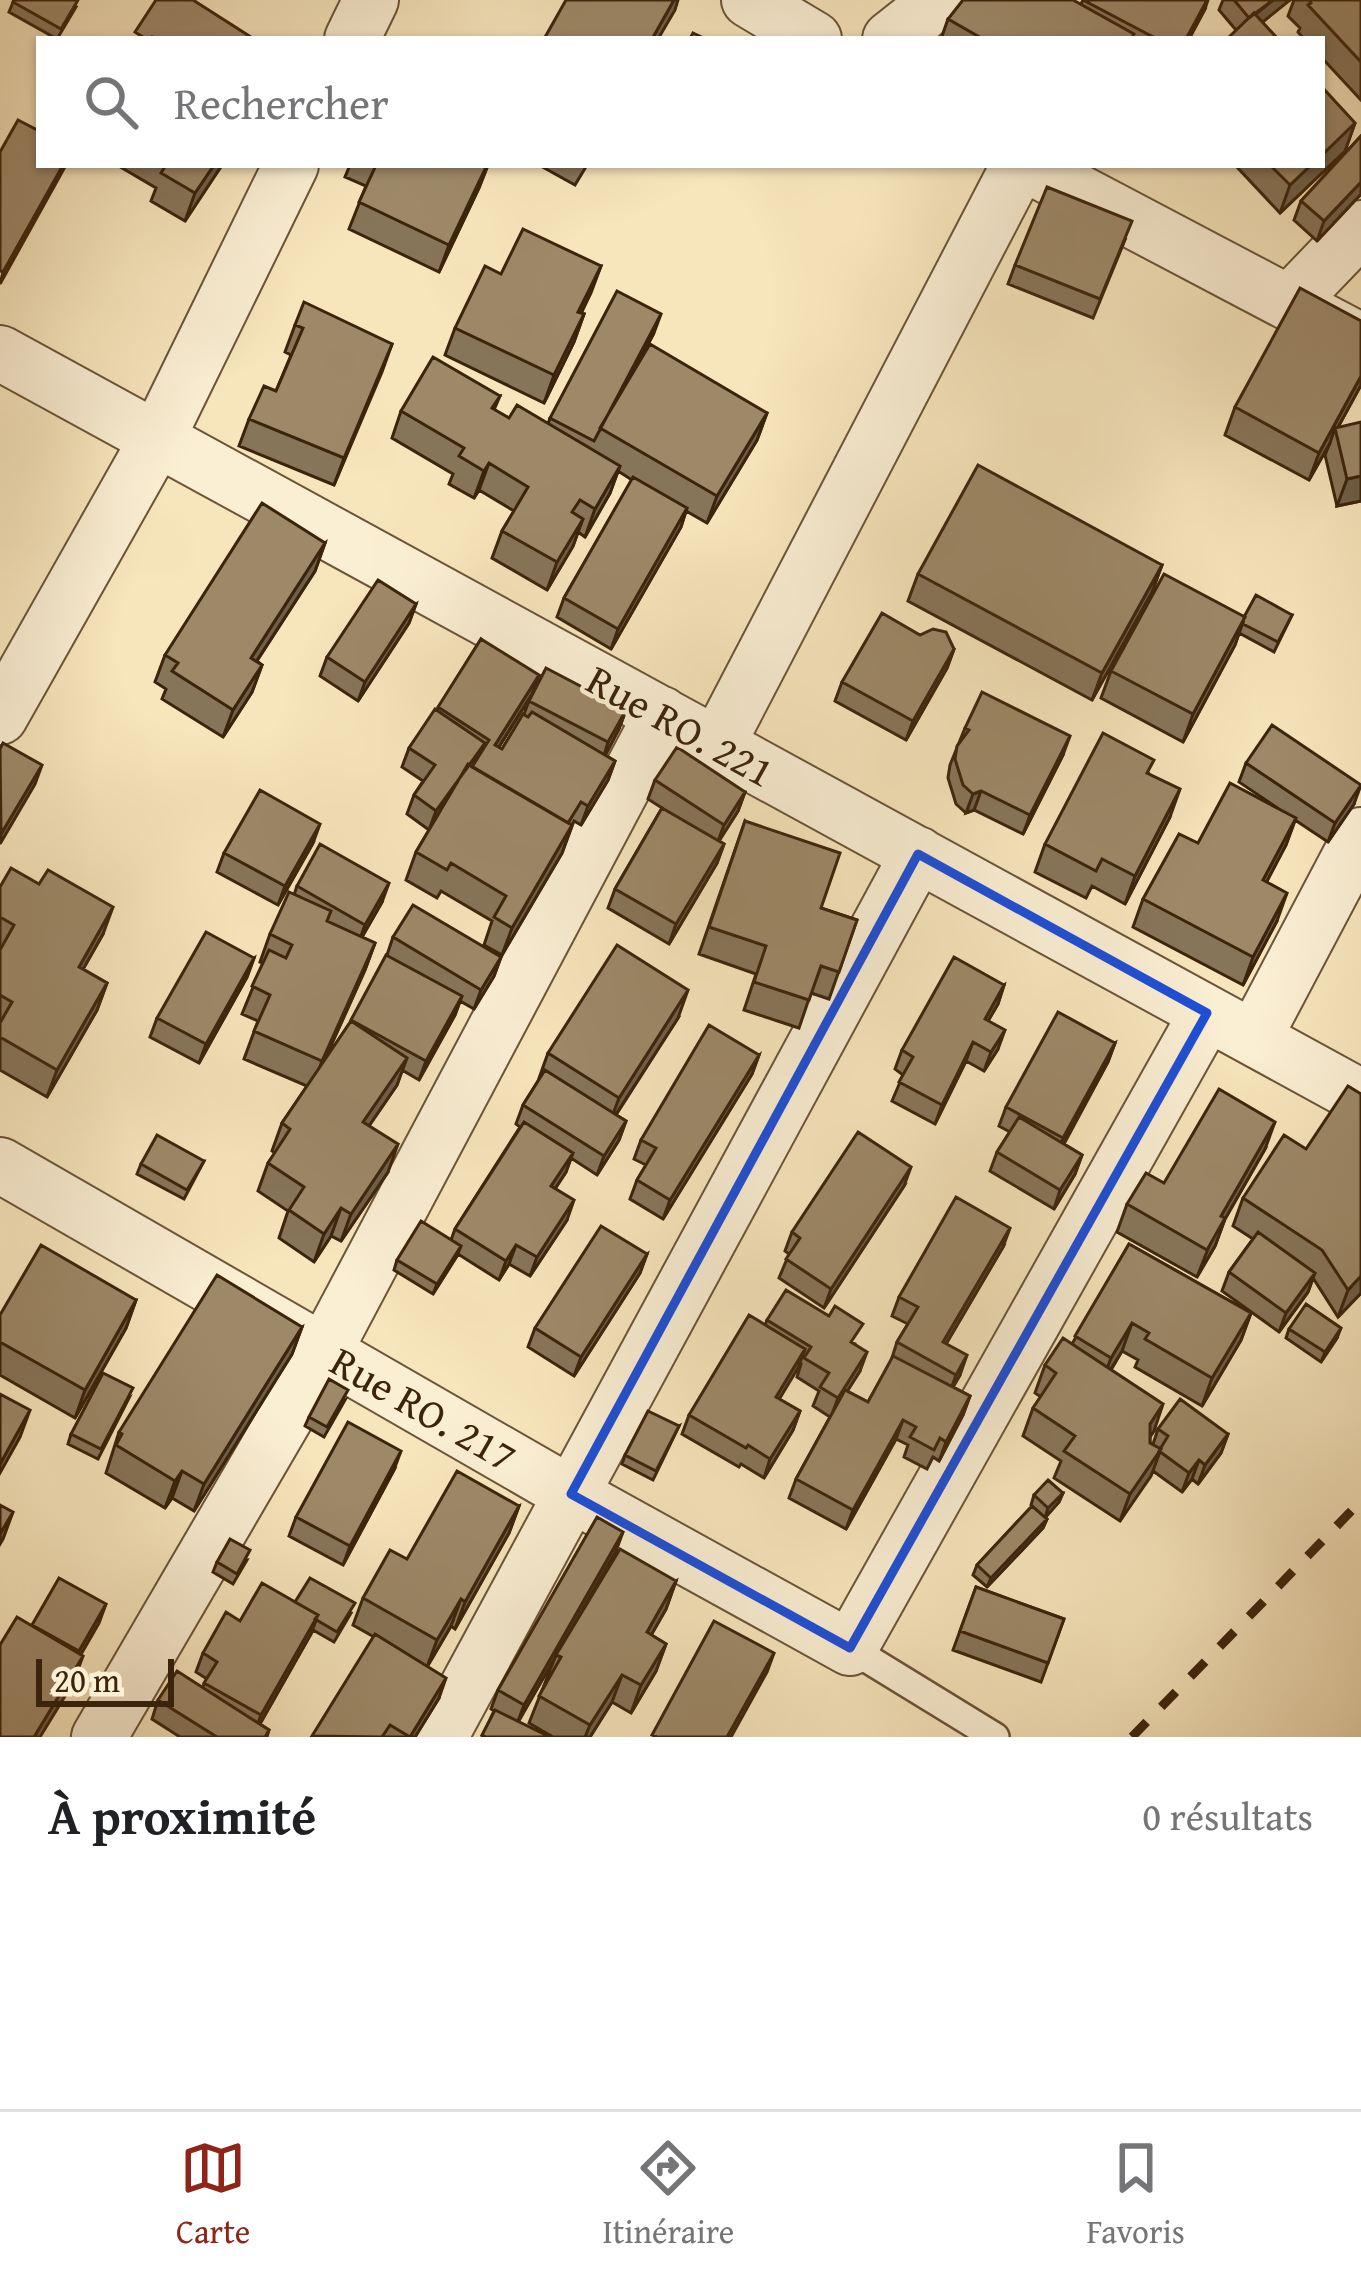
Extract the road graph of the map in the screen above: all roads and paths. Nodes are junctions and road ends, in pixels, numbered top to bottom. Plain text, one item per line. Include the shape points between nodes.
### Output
1 (371, 0) edge
2 (749, 0) edge
3 (939, 0) edge
4 (353, 36) edge
5 (809, 36) edge
6 (894, 36) edge
7 (290, 168) edge
8 (1021, 168) edge
9 (1029, 168) edge
10 (1361, 228) edge
11 (1289, 303) junction
12 (1361, 341) edge
13 (0, 353) edge
14 (157, 439) junction
15 (662, 714) junction
16 (0, 717) edge
17 (717, 745) junction
18 (1361, 835) edge
19 (918, 854) junction
20 (1207, 1012) junction
21 (1254, 1038) junction
22 (1361, 1097) edge
23 (0, 1165) edge
24 (325, 1350) junction
25 (571, 1494) junction
26 (850, 1648) junction
27 (99, 1737) edge
28 (440, 1737) edge
29 (995, 1737) edge

1 - 4 street
2 - 5 street
3 - 6 street
7 - 14 street
8 - 17 street
9 - 11 street
10 - 11 street
11 - 12 street
13 - 14 street, Rue RO. 221
14 - 15 street, Rue RO. 221
14 - 16 street
15 - 17 street, Rue RO. 221
15 - 24 street
17 - 19 street, Rue RO. 221
18 - 21 street
19 - 20 street, Rue RO. 221
19 - 25 street
20 - 21 street, Rue RO. 221
20 - 26 street
21 - 22 street, Rue RO. 221
23 - 24 street, Rue RO. 217
24 - 25 street, Rue RO. 217
24 - 27 street
25 - 26 street, Rue RO. 217
25 - 28 street
26 - 29 lane

